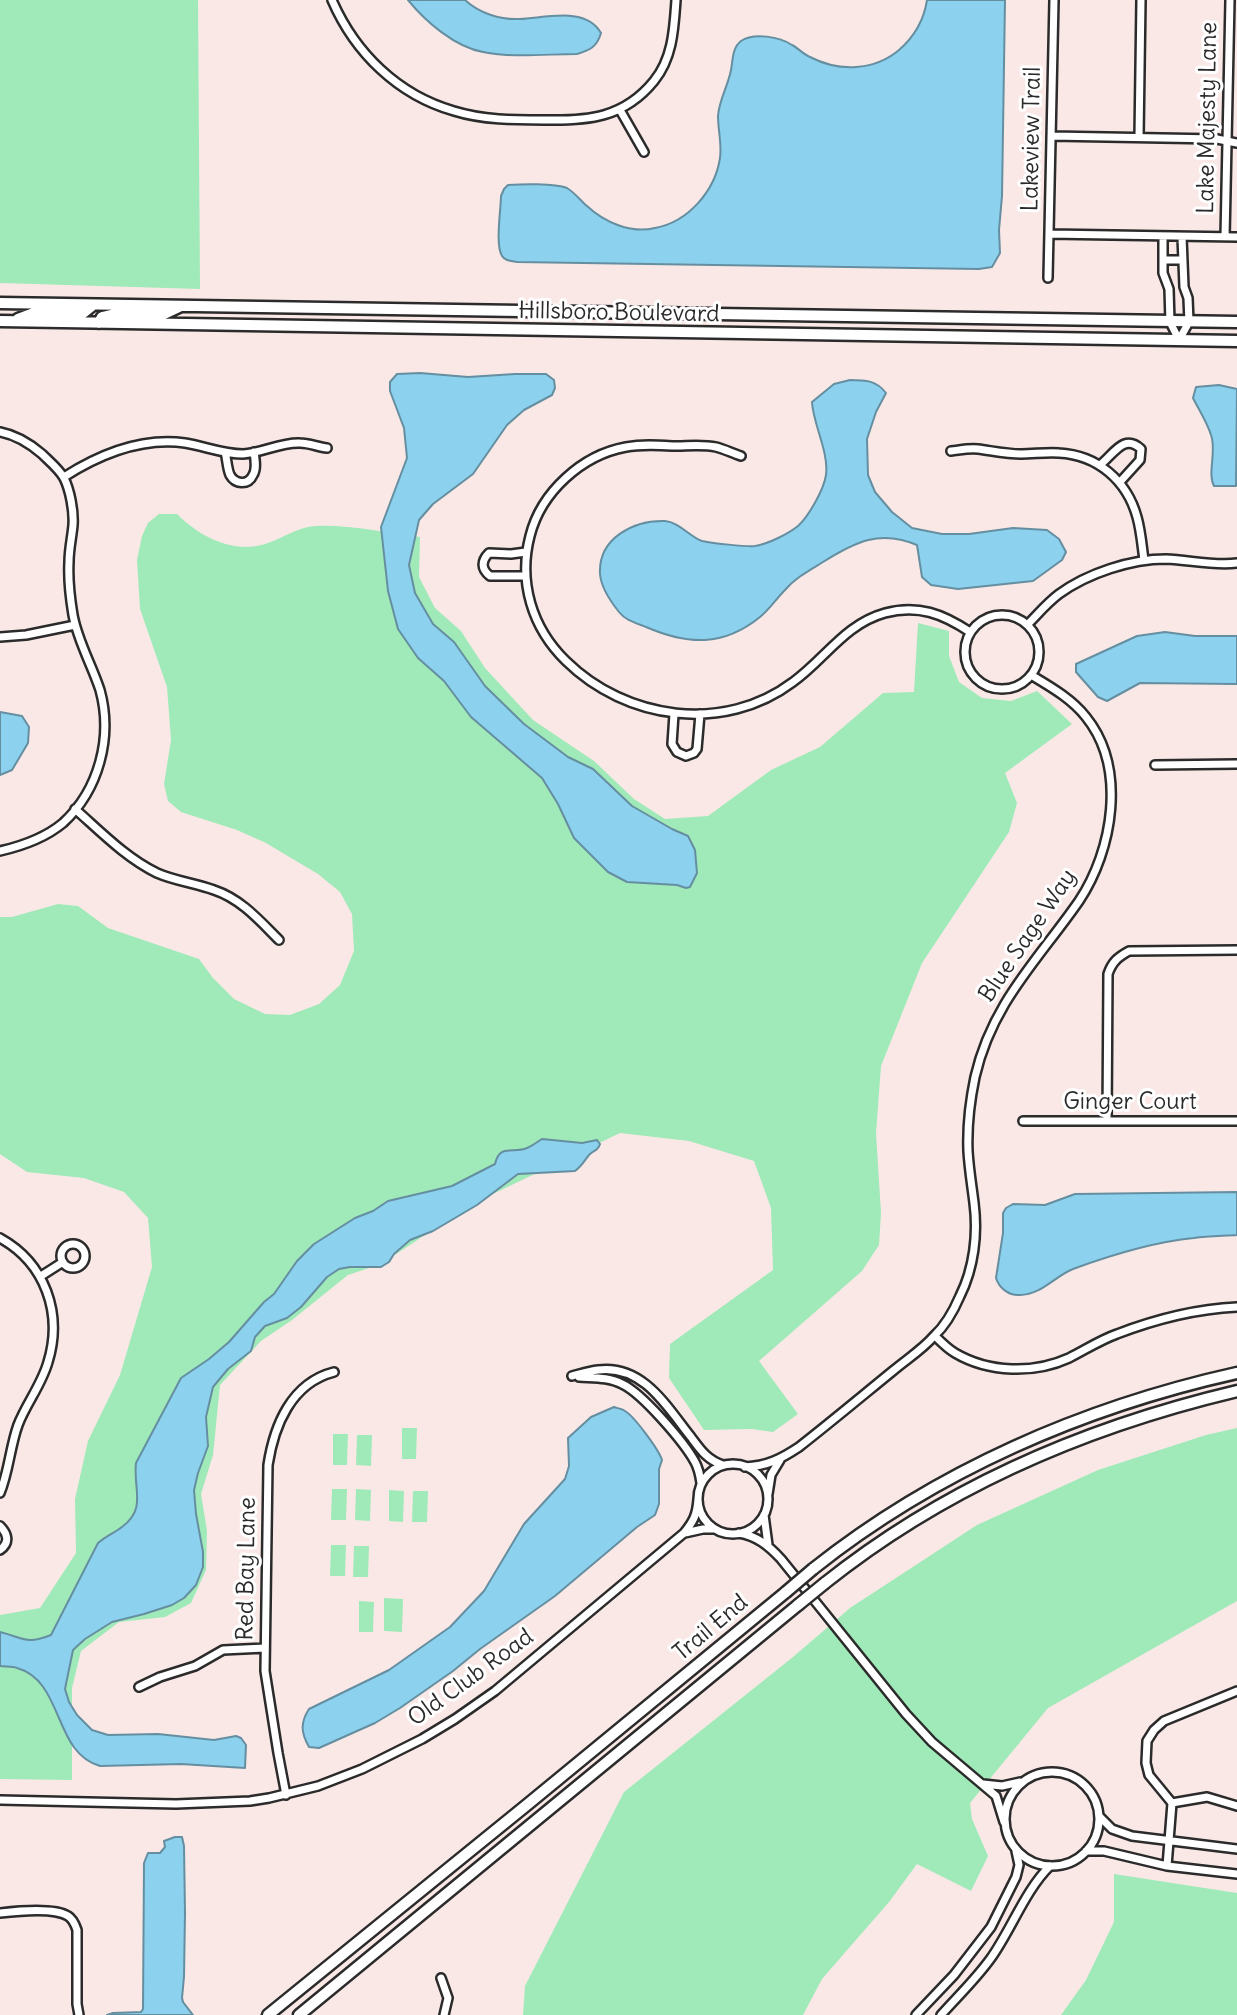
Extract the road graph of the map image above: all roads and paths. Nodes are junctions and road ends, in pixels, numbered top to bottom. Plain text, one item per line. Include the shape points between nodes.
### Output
1 (332, 0) edge
2 (677, 0) edge
3 (1054, 0) edge
4 (1142, 0) edge
5 (1230, 0) edge
6 (620, 110) junction
7 (1051, 135) junction
8 (1139, 137) junction
9 (1227, 141) junction
10 (1237, 143) edge
11 (644, 152) dead end
12 (1049, 234) junction
13 (1163, 237) junction
14 (1182, 237) junction
15 (1225, 237) junction
16 (1237, 237) edge
17 (1163, 260) junction
18 (1182, 260) junction
19 (1048, 278) dead end
20 (0, 303) edge
21 (94, 304) junction
22 (183, 306) junction
23 (5, 321) edge
24 (1170, 322) junction
25 (1189, 322) junction
26 (99, 323) junction
27 (1237, 323) edge
28 (1180, 340) junction
29 (1237, 341) edge
30 (0, 432) edge
31 (327, 448) dead end
32 (951, 451) dead end
33 (225, 452) junction
34 (254, 452) junction
35 (741, 456) dead end
36 (1100, 465) junction
37 (64, 477) junction
38 (1120, 482) junction
39 (526, 552) junction
40 (1144, 560) junction
41 (1237, 563) edge
42 (525, 576) junction
43 (1028, 624) junction
44 (75, 625) junction
45 (970, 632) junction
46 (0, 637) edge
47 (1031, 675) junction
48 (674, 714) junction
49 (700, 715) junction
50 (1237, 764) edge
51 (1155, 765) dead end
52 (75, 809) junction
53 (0, 851) edge
54 (279, 940) dead end
55 (1237, 950) edge
56 (1023, 1121) dead end
57 (1107, 1121) junction
58 (1237, 1121) edge
59 (0, 1238) edge
60 (63, 1262) dead end
61 (40, 1276) junction
62 (1237, 1307) edge
63 (935, 1336) junction
64 (334, 1372) dead end
65 (1237, 1373) edge
66 (1237, 1391) edge
67 (781, 1459) junction
68 (723, 1465) junction
69 (746, 1466) junction
70 (701, 1484) junction
71 (0, 1493) edge
72 (767, 1497) junction
73 (698, 1499) junction
74 (764, 1514) junction
75 (0, 1525) edge
76 (717, 1530) junction
77 (684, 1533) junction
78 (739, 1533) junction
79 (768, 1545) junction
80 (0, 1550) edge
81 (265, 1648) junction
82 (139, 1687) dead end
83 (1237, 1691) edge
84 (1023, 1781) junction
85 (983, 1783) junction
86 (286, 1794) junction
87 (0, 1800) edge
88 (1172, 1803) junction
89 (1237, 1806) edge
90 (1100, 1817) junction
91 (1004, 1822) junction
92 (1170, 1842) junction
93 (1237, 1849) edge
94 (1016, 1850) junction
95 (1086, 1851) junction
96 (1049, 1866) junction
97 (1167, 1866) junction
98 (1237, 1874) edge
99 (0, 1913) edge
100 (991, 1927) junction
101 (1005, 1936) junction
102 (441, 1978) dead end
103 (79, 2015) edge
104 (268, 2015) edge
105 (299, 2015) edge
106 (444, 2015) edge
107 (916, 2015) edge
108 (941, 2015) edge

1 - 6 street via 371,61 409,92 443,107 501,119 576,121
2 - 6 street via 666,61 654,81
3 - 7 street, Lakeview Trail
4 - 8 street
5 - 9 street, Lake Majesty Lane
6 - 11 street
7 - 8 street
7 - 12 street, Lakeview Trail
8 - 9 street
9 - 10 street
9 - 15 street, Lake Majesty Lane
12 - 13 street
12 - 19 street, Lakeview Trail
13 - 14 street
13 - 17 street
14 - 15 street
14 - 18 street
15 - 16 street
17 - 18 street
17 - 24 street
18 - 25 street
20 - 21 street, Hillsboro Boulevard
21 - 22 street, Hillsboro Boulevard
21 - 23 street via 83,313 34,313
22 - 24 street, Hillsboro Boulevard
22 - 26 street via 164,314 115,314 102,317
23 - 26 street, Hillsboro Boulevard
24 - 25 street, Hillsboro Boulevard
24 - 28 street
25 - 27 street, Hillsboro Boulevard
25 - 28 street
26 - 28 street, Hillsboro Boulevard
28 - 29 street, Hillsboro Boulevard
30 - 37 street via 35,449
31 - 34 street via 299,443
32 - 36 street via 1061,453
33 - 34 street
33 - 34 street via 232,478 238,482 252,479
33 - 37 street via 181,443 140,445 103,455
35 - 39 street via 714,447 642,445 599,455 580,466 549,496 530,533
36 - 38 street
36 - 38 street via 1122,443 1135,443 1141,449 1140,460
37 - 44 street via 73,523 68,560
38 - 40 street via 1138,519
39 - 42 street
39 - 42 street via 489,553 483,564 490,576
40 - 41 street
40 - 43 street via 1078,583
42 - 48 street via 546,639 576,671 619,698
43 - 45 street via 1012,616 994,616
43 - 47 street via 1039,651
44 - 46 street
44 - 52 street via 99,689 105,724 93,782
45 - 47 street via 965,659 980,682 1007,689
45 - 49 street via 937,613 900,610 883,614 850,630 807,671 774,694 751,705
47 - 63 street, Blue Sage Way via 1072,702 1096,732 1110,771 1110,816 1090,881 1017,982 982,1053 968,1128 974,1252 961,1296
48 - 49 street
48 - 49 street via 672,744 686,756 698,749
50 - 51 street
52 - 53 street via 47,834
52 - 54 street via 136,861 157,873 233,899
55 - 57 street via 1129,951 1111,965
56 - 57 street, Ginger Court
57 - 58 street, Ginger Court
59 - 61 street via 25,1256
60 - 61 street
61 - 71 street via 52,1306 53,1345 16,1432
62 - 63 street via 1146,1323 1069,1358 1031,1368 971,1361
63 - 67 street, Blue Sage Way
64 - 81 street, Red Bay Lane via 299,1392 279,1421 272,1441
65 - 104 street, Trail End, bridge via 1111,1408 1010,1448 866,1531 813,1569
66 - 105 street, Trail End, bridge via 1080,1439 1016,1466 899,1529 825,1583
67 - 69 street, Blue Sage Way
67 - 72 street via 771,1475
68 - 69 street
68 - 70 street
68 - 70 street via 708,1458 652,1388 633,1375 599,1370 572,1376 610,1379 635,1391 691,1456
69 - 72 street via 763,1482
70 - 73 street
72 - 74 street
73 - 76 street via 705,1520
73 - 77 street, Old Club Road via 694,1522
74 - 78 street via 754,1526
74 - 79 street
75 - 80 street via 7,1543
76 - 77 street
76 - 78 street
77 - 86 street, Old Club Road via 455,1719 362,1769
78 - 79 street
79 - 85 street via 923,1733
81 - 82 street via 223,1650
81 - 86 street, Red Bay Lane via 267,1693
83 - 88 street via 1164,1721 1147,1741 1150,1775
84 - 85 street via 1002,1786
84 - 90 street via 1043,1772 1073,1776 1090,1791
84 - 91 street via 1011,1794
85 - 91 street via 996,1796
86 - 87 street, Old Club Road via 250,1801 176,1804
88 - 89 street via 1207,1797
88 - 92 street
90 - 92 street via 1112,1829
90 - 95 street via 1096,1837
91 - 94 street
92 - 93 street
92 - 97 street
94 - 96 street via 1030,1861
94 - 100 street via 1016,1877
95 - 96 street via 1070,1863
95 - 97 street
96 - 101 street
97 - 98 street
99 - 103 street via 54,1912 74,1921
100 - 101 street
100 - 107 street
101 - 108 street via 968,1988
102 - 106 street via 448,1998

